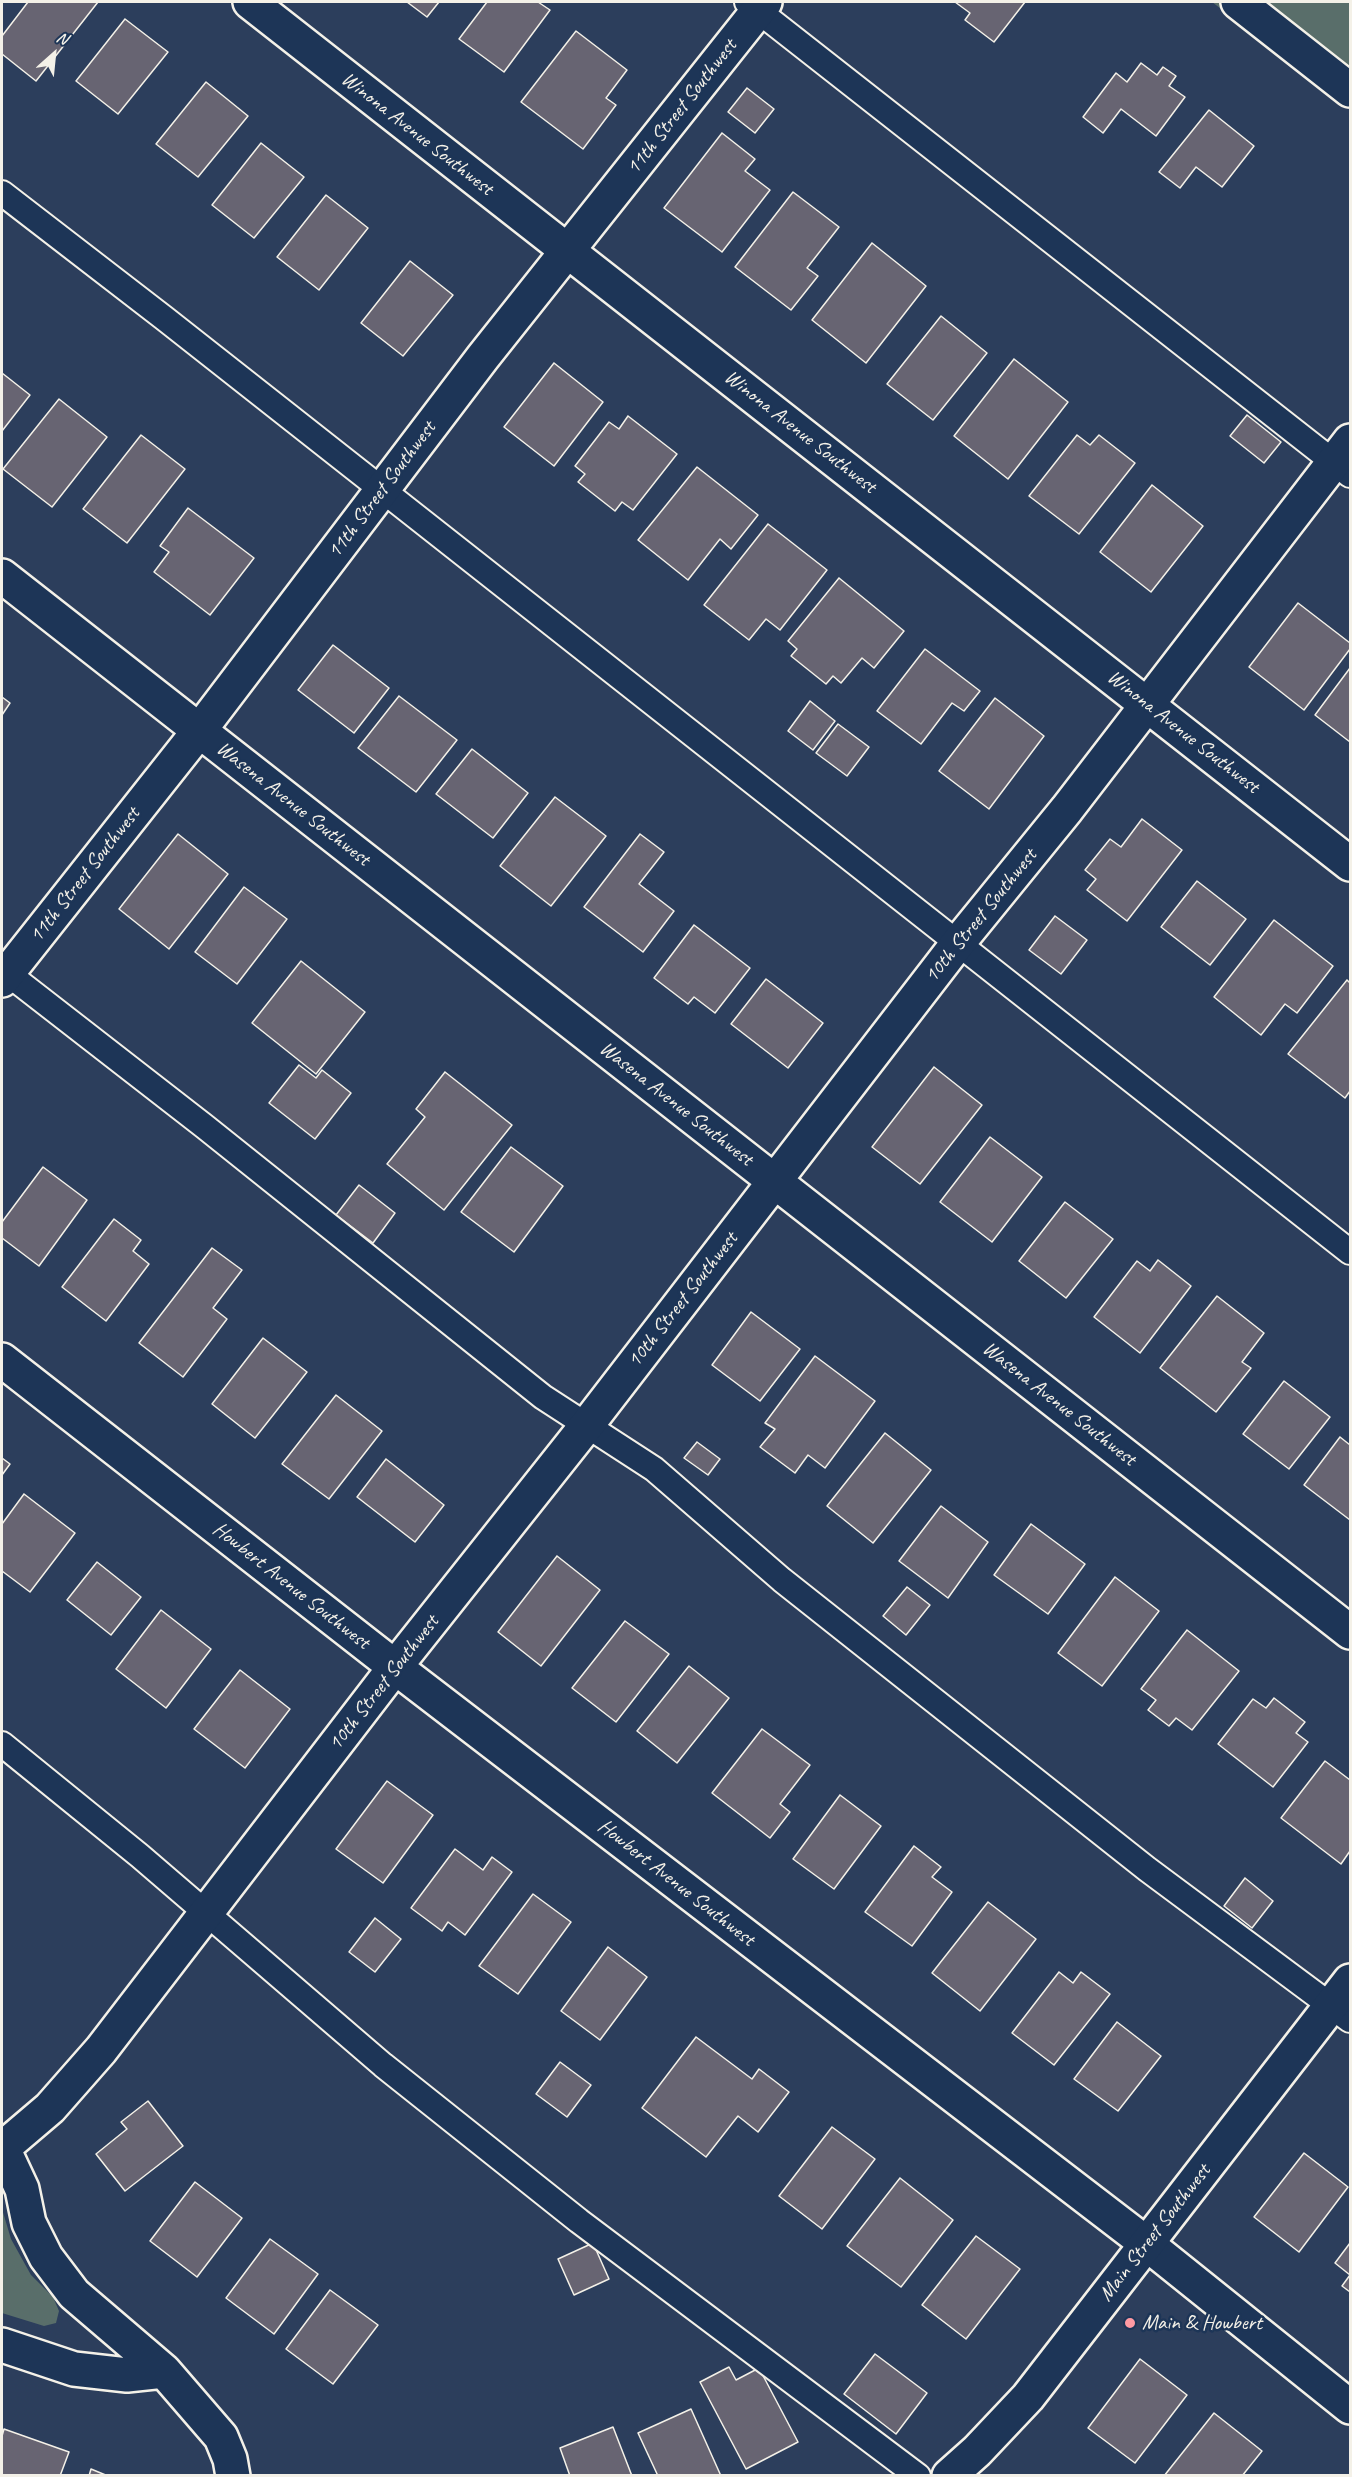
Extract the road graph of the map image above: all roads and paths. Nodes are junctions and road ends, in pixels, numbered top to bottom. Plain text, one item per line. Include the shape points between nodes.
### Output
1 (250, 2) edge
2 (1238, 2) edge
3 (756, 4) edge
4 (1350, 90) edge
5 (2, 193) edge
6 (569, 252) junction
7 (1345, 460) edge
8 (382, 490) junction
9 (2, 576) edge
10 (1148, 704) junction
11 (199, 731) junction
12 (1350, 864) edge
13 (957, 943) junction
14 (3, 974) edge
15 (775, 1181) junction
16 (1350, 1252) edge
17 (2, 1360) edge
18 (587, 1425) junction
19 (1350, 1632) edge
20 (395, 1667) junction
21 (2, 1744) edge
22 (207, 1914) junction
23 (1344, 2002) edge
24 (2, 2147) edge
25 (1147, 2244) junction
26 (2, 2346) edge
27 (164, 2371) junction
28 (1350, 2406) edge
29 (232, 2475) edge
30 (918, 2475) edge
31 (949, 2475) edge

1 - 6 street, Winona Avenue Southwest
2 - 4 street
3 - 6 street, 11th Street Southwest
3 - 7 lane
5 - 8 lane
6 - 8 street, 11th Street Southwest
6 - 10 street, Winona Avenue Southwest
7 - 10 street, 10th Street Southwest
8 - 11 street, 11th Street Southwest
8 - 13 lane
9 - 11 street, Wasena Avenue Southwest
10 - 12 street, Winona Avenue Southwest
10 - 13 street, 10th Street Southwest
11 - 14 street, 11th Street Southwest
11 - 15 street, Wasena Avenue Southwest
13 - 15 street, 10th Street Southwest
13 - 16 lane
14 - 18 lane via 204,1126 543,1397
15 - 18 street, 10th Street Southwest
15 - 19 street, Wasena Avenue Southwest
17 - 20 street, Howbert Avenue Southwest
18 - 20 street, 10th Street Southwest
18 - 23 lane via 654,1469 782,1580 1147,1869
20 - 22 street, 10th Street Southwest
20 - 25 street, Howbert Avenue Southwest
21 - 22 lane
22 - 24 street, 10th Street Southwest via 101,2050 50,2108
22 - 30 lane via 383,2065 570,2214
23 - 25 street, Main Street Southwest
24 - 27 street via 22,2189 29,2223 46,2256 75,2294
25 - 28 street, Howbert Avenue Southwest
25 - 31 street, Main Street Southwest via 1028,2397
26 - 27 street via 74,2369 127,2375
27 - 29 street via 221,2438

